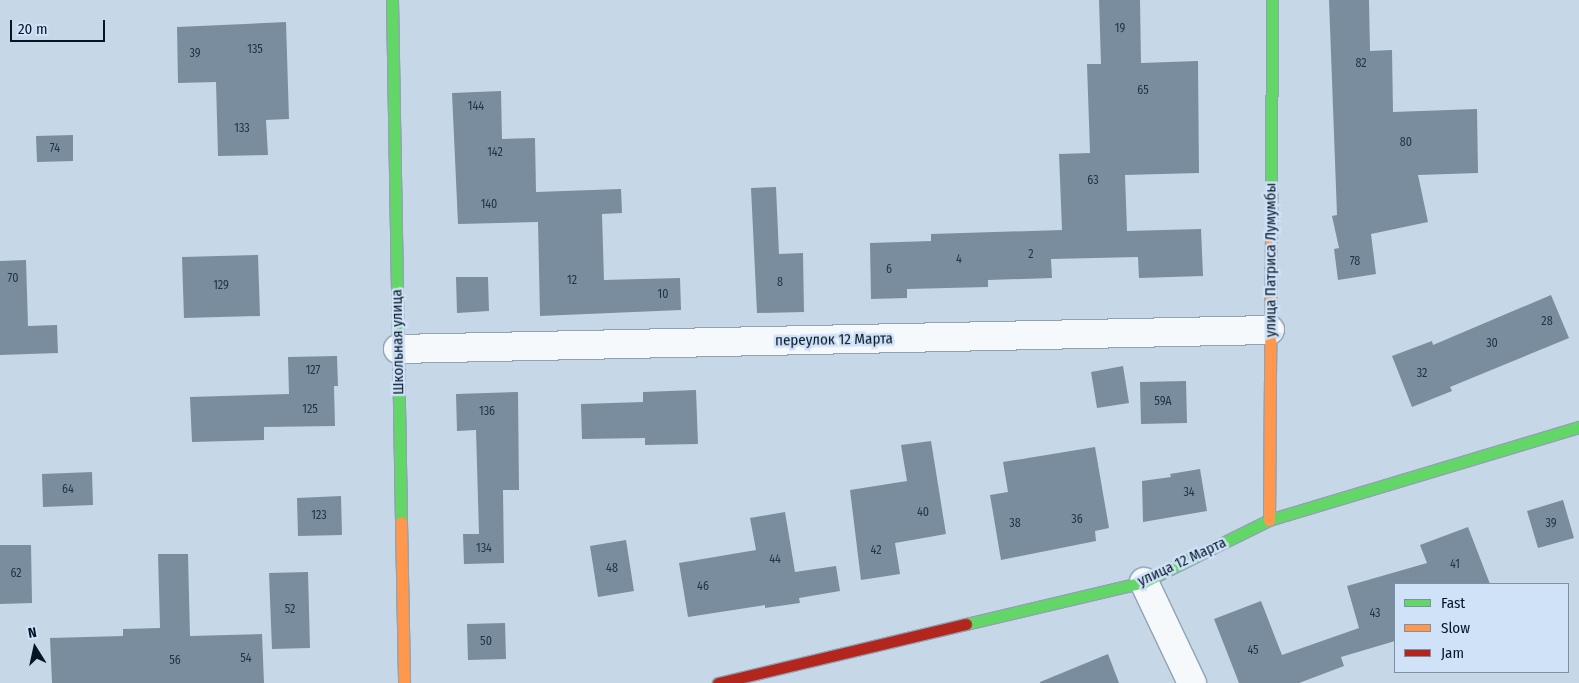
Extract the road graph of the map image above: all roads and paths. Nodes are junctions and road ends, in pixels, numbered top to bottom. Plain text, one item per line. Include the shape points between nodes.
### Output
1 (392, 0) edge
2 (1272, 0) edge
3 (1270, 330) junction
4 (398, 349) junction
5 (1579, 427) edge
6 (1269, 520) junction
7 (1144, 582) junction
8 (404, 683) edge
9 (718, 683) edge
10 (1192, 683) edge

1 - 4 street, Школьная улица
2 - 3 street, улица Патриса Лумумбы
3 - 4 street, переулок 12 Марта
3 - 6 street, улица Патриса Лумумбы
4 - 8 street, Школьная улица
5 - 6 street, улица 12 Марта
6 - 7 street, улица 12 Марта
7 - 9 street, улица 12 Марта
7 - 10 street

